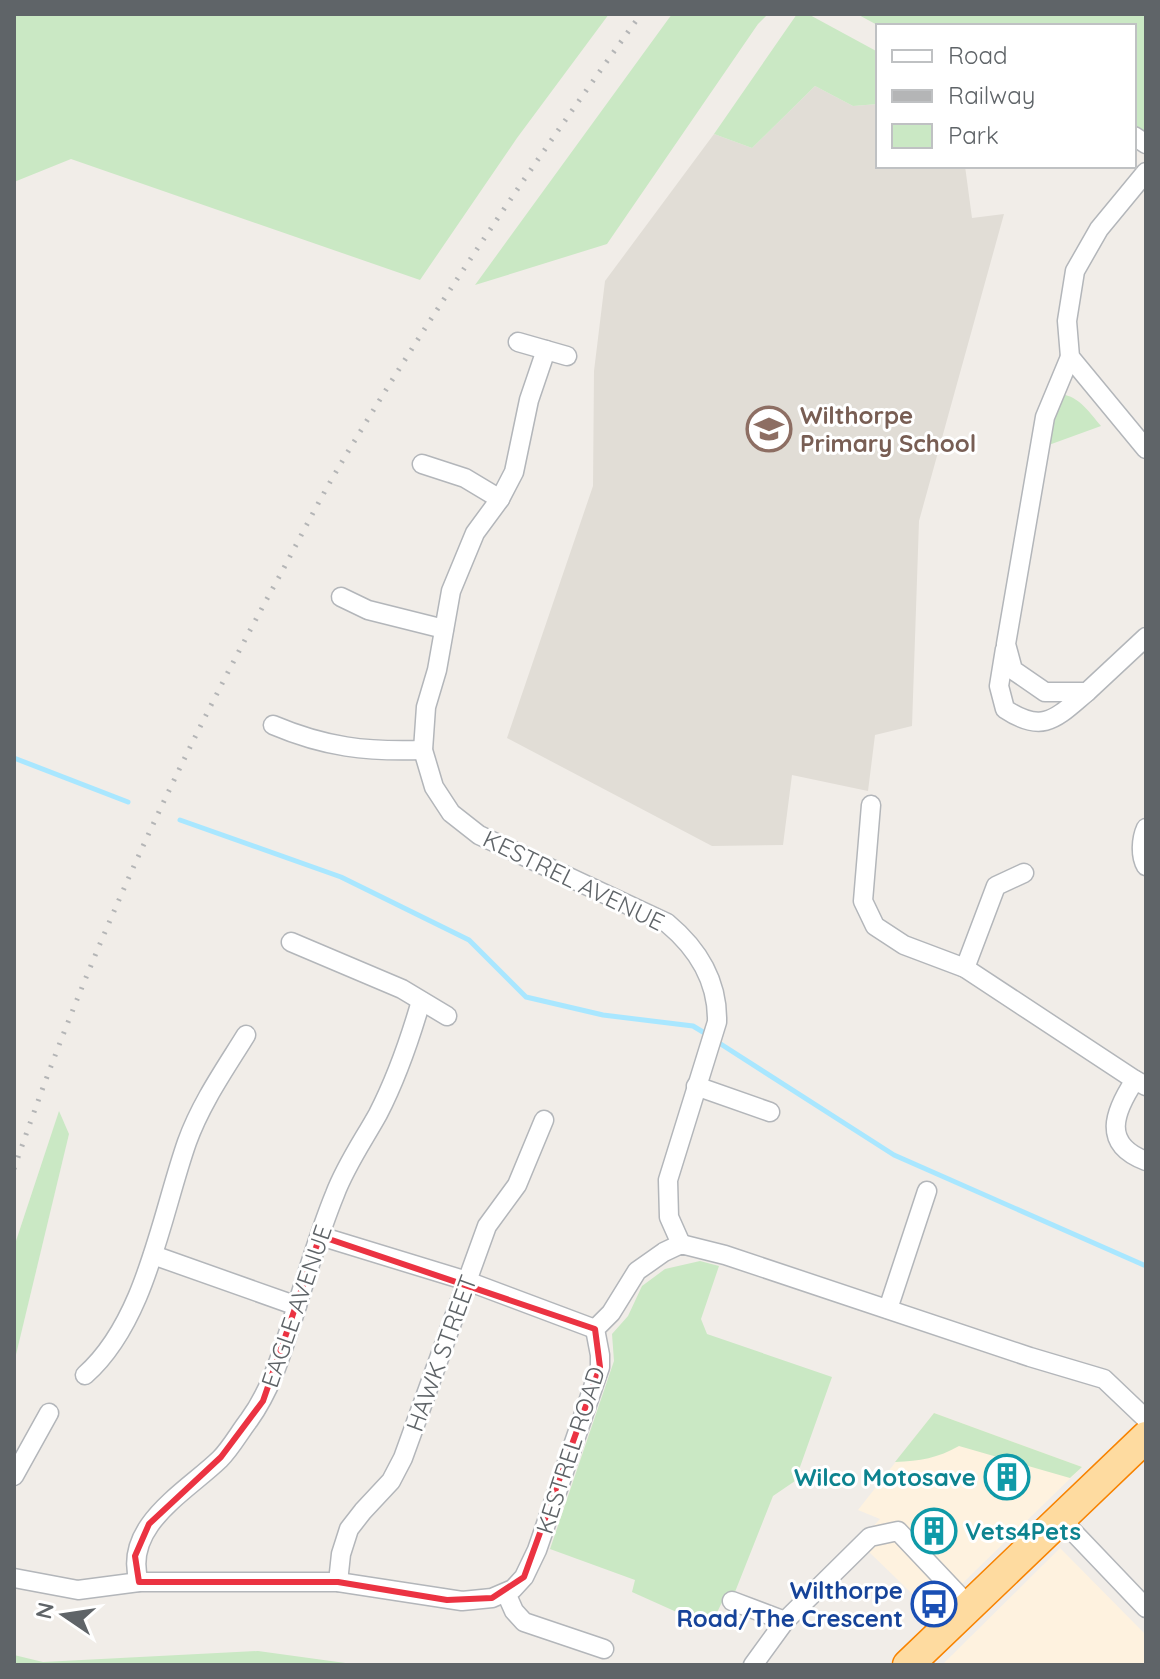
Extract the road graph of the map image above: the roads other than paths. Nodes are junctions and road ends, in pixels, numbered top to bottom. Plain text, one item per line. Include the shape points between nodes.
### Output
1 (1146, 172) edge
2 (518, 342) dead end
3 (546, 350) junction
4 (567, 356) dead end
5 (1070, 357) junction
6 (1146, 449) edge
7 (422, 464) dead end
8 (500, 499) junction
9 (341, 597) dead end
10 (444, 629) junction
11 (1146, 637) edge
12 (1006, 644) junction
13 (1087, 692) junction
14 (273, 725) dead end
15 (423, 750) junction
16 (871, 805) dead end
17 (1146, 828) edge
18 (1146, 866) edge
19 (1024, 873) dead end
20 (291, 942) dead end
21 (965, 968) junction
22 (421, 1001) junction
23 (447, 1016) dead end
24 (246, 1035) dead end
25 (1141, 1083) edge
26 (696, 1086) junction
27 (770, 1112) dead end
28 (544, 1120) dead end
29 (1146, 1161) edge
30 (927, 1191) dead end
31 (320, 1236) junction
32 (681, 1244) junction
33 (153, 1255) junction
34 (467, 1281) junction
35 (297, 1306) junction
36 (888, 1309) junction
37 (595, 1329) junction
38 (85, 1375) dead end
39 (49, 1413) dead end
40 (1146, 1419) edge
41 (1146, 1437) edge
42 (14, 1476) edge
43 (1060, 1518) junction
44 (14, 1578) edge
45 (139, 1582) junction
46 (338, 1582) junction
47 (506, 1593) junction
48 (732, 1601) dead end
49 (968, 1605) junction
50 (1146, 1608) edge
51 (785, 1621) junction
52 (604, 1649) dead end
53 (753, 1665) edge
54 (908, 1665) edge

1 - 5 street via 1099,229 1075,271 1067,321
2 - 3 street
3 - 4 street
3 - 8 street, KESTREL AVENUE via 514,472
5 - 6 street
5 - 12 street via 1045,417
7 - 8 street via 465,478
8 - 10 street, KESTREL AVENUE via 460,563
9 - 10 street via 368,610
10 - 15 street, KESTREL AVENUE via 426,707
11 - 13 street
12 - 13 street via 1013,670 1045,692
12 - 13 street via 999,686 1005,709 1019,719 1056,719
14 - 15 street via 340,748
15 - 26 street, KESTREL AVENUE via 434,787 451,813 479,835 667,923 682,935 704,966 717,1006 717,1022
16 - 21 street via 863,901 875,926 904,945
17 - 18 street
19 - 21 street via 996,886
20 - 22 street
21 - 25 street
22 - 23 street
22 - 31 street, EAGLE AVENUE via 378,1114 347,1164
24 - 33 street via 188,1141
25 - 29 street via 1117,1110 1115,1123 1124,1148
26 - 27 street
26 - 32 street, KESTREL AVENUE via 668,1180 669,1217
28 - 34 street, HAWK STREET via 517,1185 487,1226
30 - 36 street
31 - 34 street
31 - 35 street, EAGLE AVENUE
32 - 36 street
32 - 37 street, KESTREL ROAD via 637,1271
33 - 35 street
33 - 38 street via 123,1326 105,1357
34 - 37 street
34 - 46 street, HAWK STREET via 403,1458 391,1481 349,1529
35 - 45 street, EAGLE AVENUE via 263,1401 221,1457 149,1524 135,1556
36 - 40 street via 1104,1379
37 - 47 street, KESTREL ROAD via 600,1367 537,1550 524,1577
39 - 42 street
41 - 43 highway
43 - 49 highway
43 - 50 street
44 - 45 street via 78,1590
45 - 46 street
46 - 47 street via 447,1600
47 - 52 street via 524,1622 566,1626
48 - 51 street
49 - 51 street via 898,1531 870,1537
49 - 54 highway
51 - 53 street

